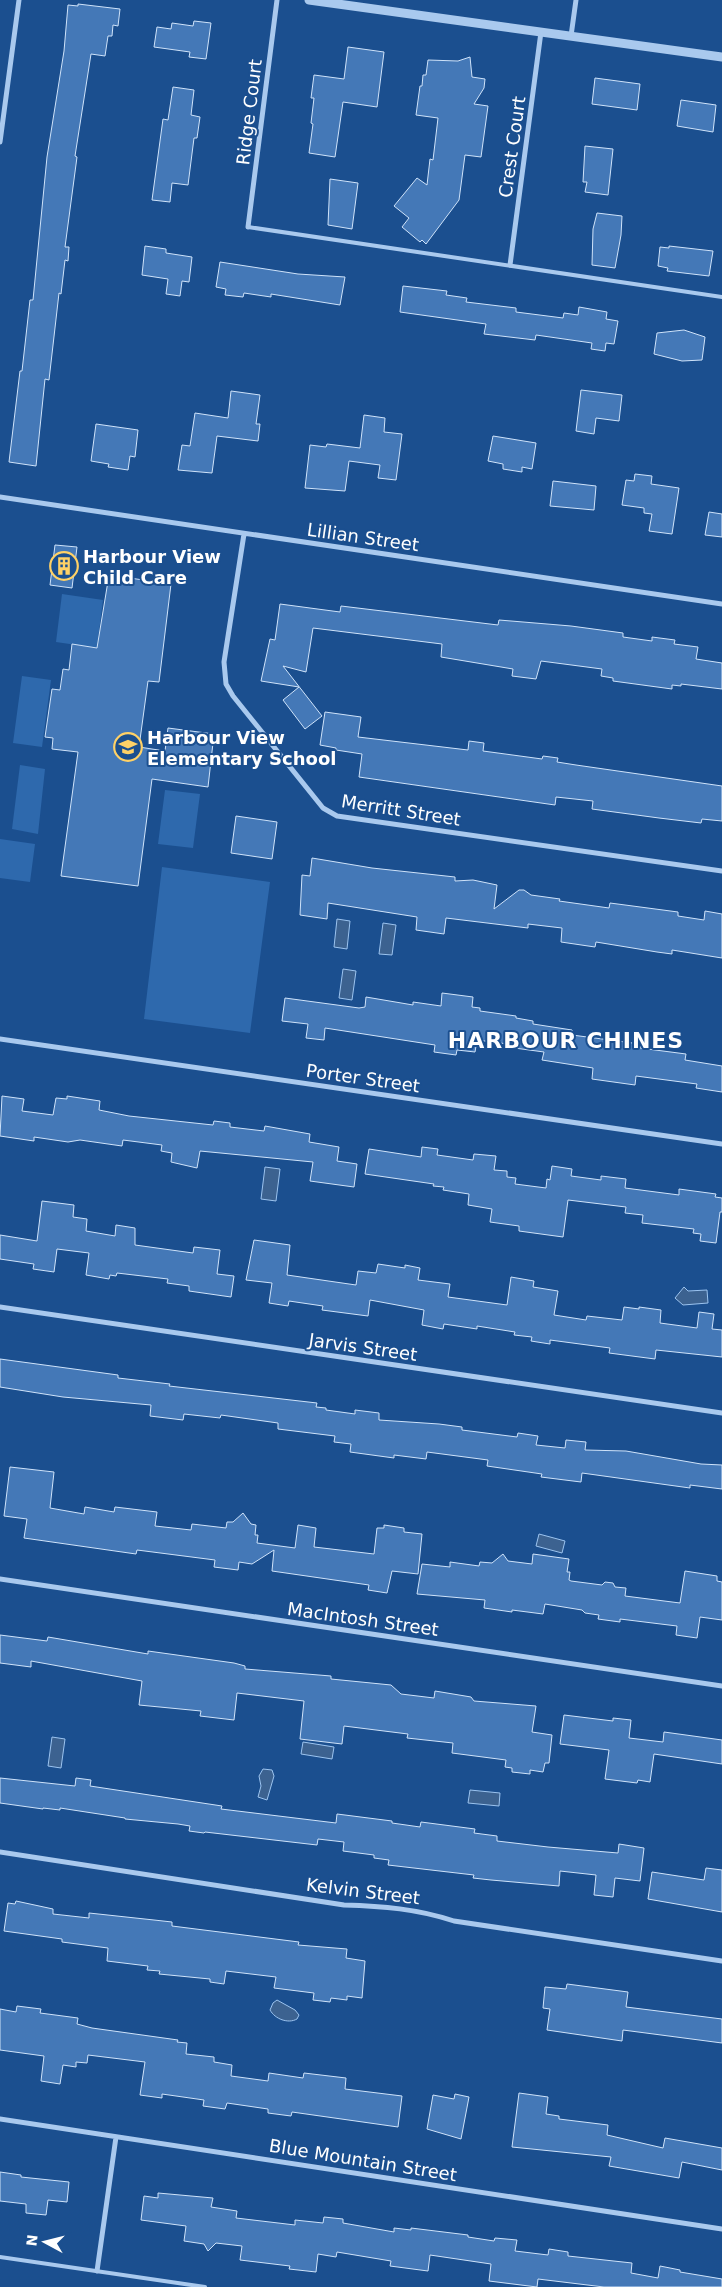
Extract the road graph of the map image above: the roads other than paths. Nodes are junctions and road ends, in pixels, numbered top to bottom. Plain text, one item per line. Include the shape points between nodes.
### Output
1 (19, 0) edge
2 (277, 0) edge
3 (309, 0) edge
4 (576, 0) edge
5 (372, 4) edge
6 (541, 32) junction
7 (571, 36) junction
8 (722, 57) edge
9 (0, 142) edge
10 (248, 227) joint
11 (510, 264) junction
12 (722, 297) edge
13 (0, 497) edge
14 (244, 534) junction
15 (722, 604) edge
16 (722, 871) edge
17 (0, 1039) edge
18 (722, 1144) edge
19 (0, 1308) edge
20 (722, 1413) edge
21 (0, 1579) edge
22 (722, 1686) edge
23 (0, 1852) edge
24 (722, 1961) edge
25 (0, 2119) edge
26 (116, 2137) junction
27 (722, 2229) edge
28 (0, 2257) edge
29 (97, 2271) junction
30 (205, 2287) edge

1 - 9 street
2 - 10 street, Ridge Court
3 - 5 street
4 - 7 street
5 - 6 street
6 - 7 street
6 - 11 street, Crest Court
7 - 8 street
10 - 11 lane
11 - 12 lane
13 - 14 street, Lillian Street
14 - 15 street, Lillian Street
14 - 16 street, Merritt Street via 224,662 226,684 324,808 337,816
17 - 18 street, Porter Street
19 - 20 street, Jarvis Street
21 - 22 street, MacIntosh Street
23 - 24 street, Kelvin Street via 344,1905 376,1905 427,1912 454,1921
25 - 26 street, Blue Mountain Street
26 - 27 street, Blue Mountain Street
26 - 29 street
28 - 29 lane
29 - 30 lane

